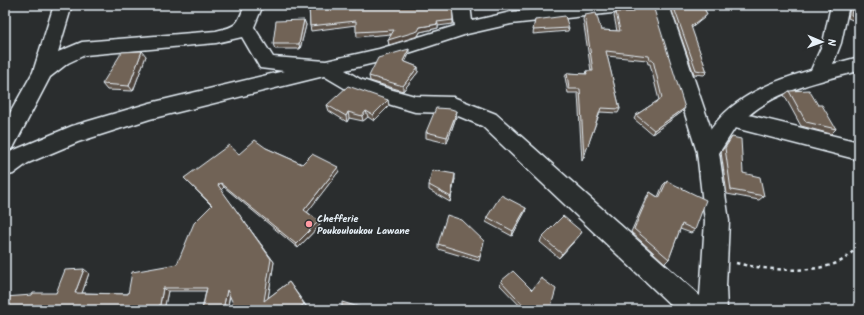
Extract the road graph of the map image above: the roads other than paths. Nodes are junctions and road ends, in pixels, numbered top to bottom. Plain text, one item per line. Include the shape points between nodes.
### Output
1 (63, 5) edge
2 (254, 5) edge
3 (461, 5) edge
4 (631, 5) edge
5 (660, 5) edge
6 (840, 5) edge
7 (513, 12) edge
8 (245, 27) junction
9 (464, 29) junction
10 (859, 64) edge
11 (326, 68) junction
12 (43, 72) junction
13 (818, 76) junction
14 (730, 119) junction
15 (5, 142) edge
16 (859, 151) edge
17 (708, 152) junction
18 (5, 167) edge
19 (696, 310) edge
20 (714, 310) edge

1 - 12 street
2 - 8 street
3 - 9 street
4 - 7 street
5 - 17 street
6 - 13 street via 832,43
7 - 9 street
8 - 11 street via 267,63
8 - 12 street via 234,33 216,37 82,49 60,58
9 - 11 street via 380,55
10 - 13 street
11 - 18 street via 150,111 79,133 20,157
11 - 19 street via 353,84 385,96 415,104 453,105 489,120
12 - 15 street
13 - 14 street via 788,85 756,100
14 - 16 street
14 - 17 street
17 - 20 street via 717,221

